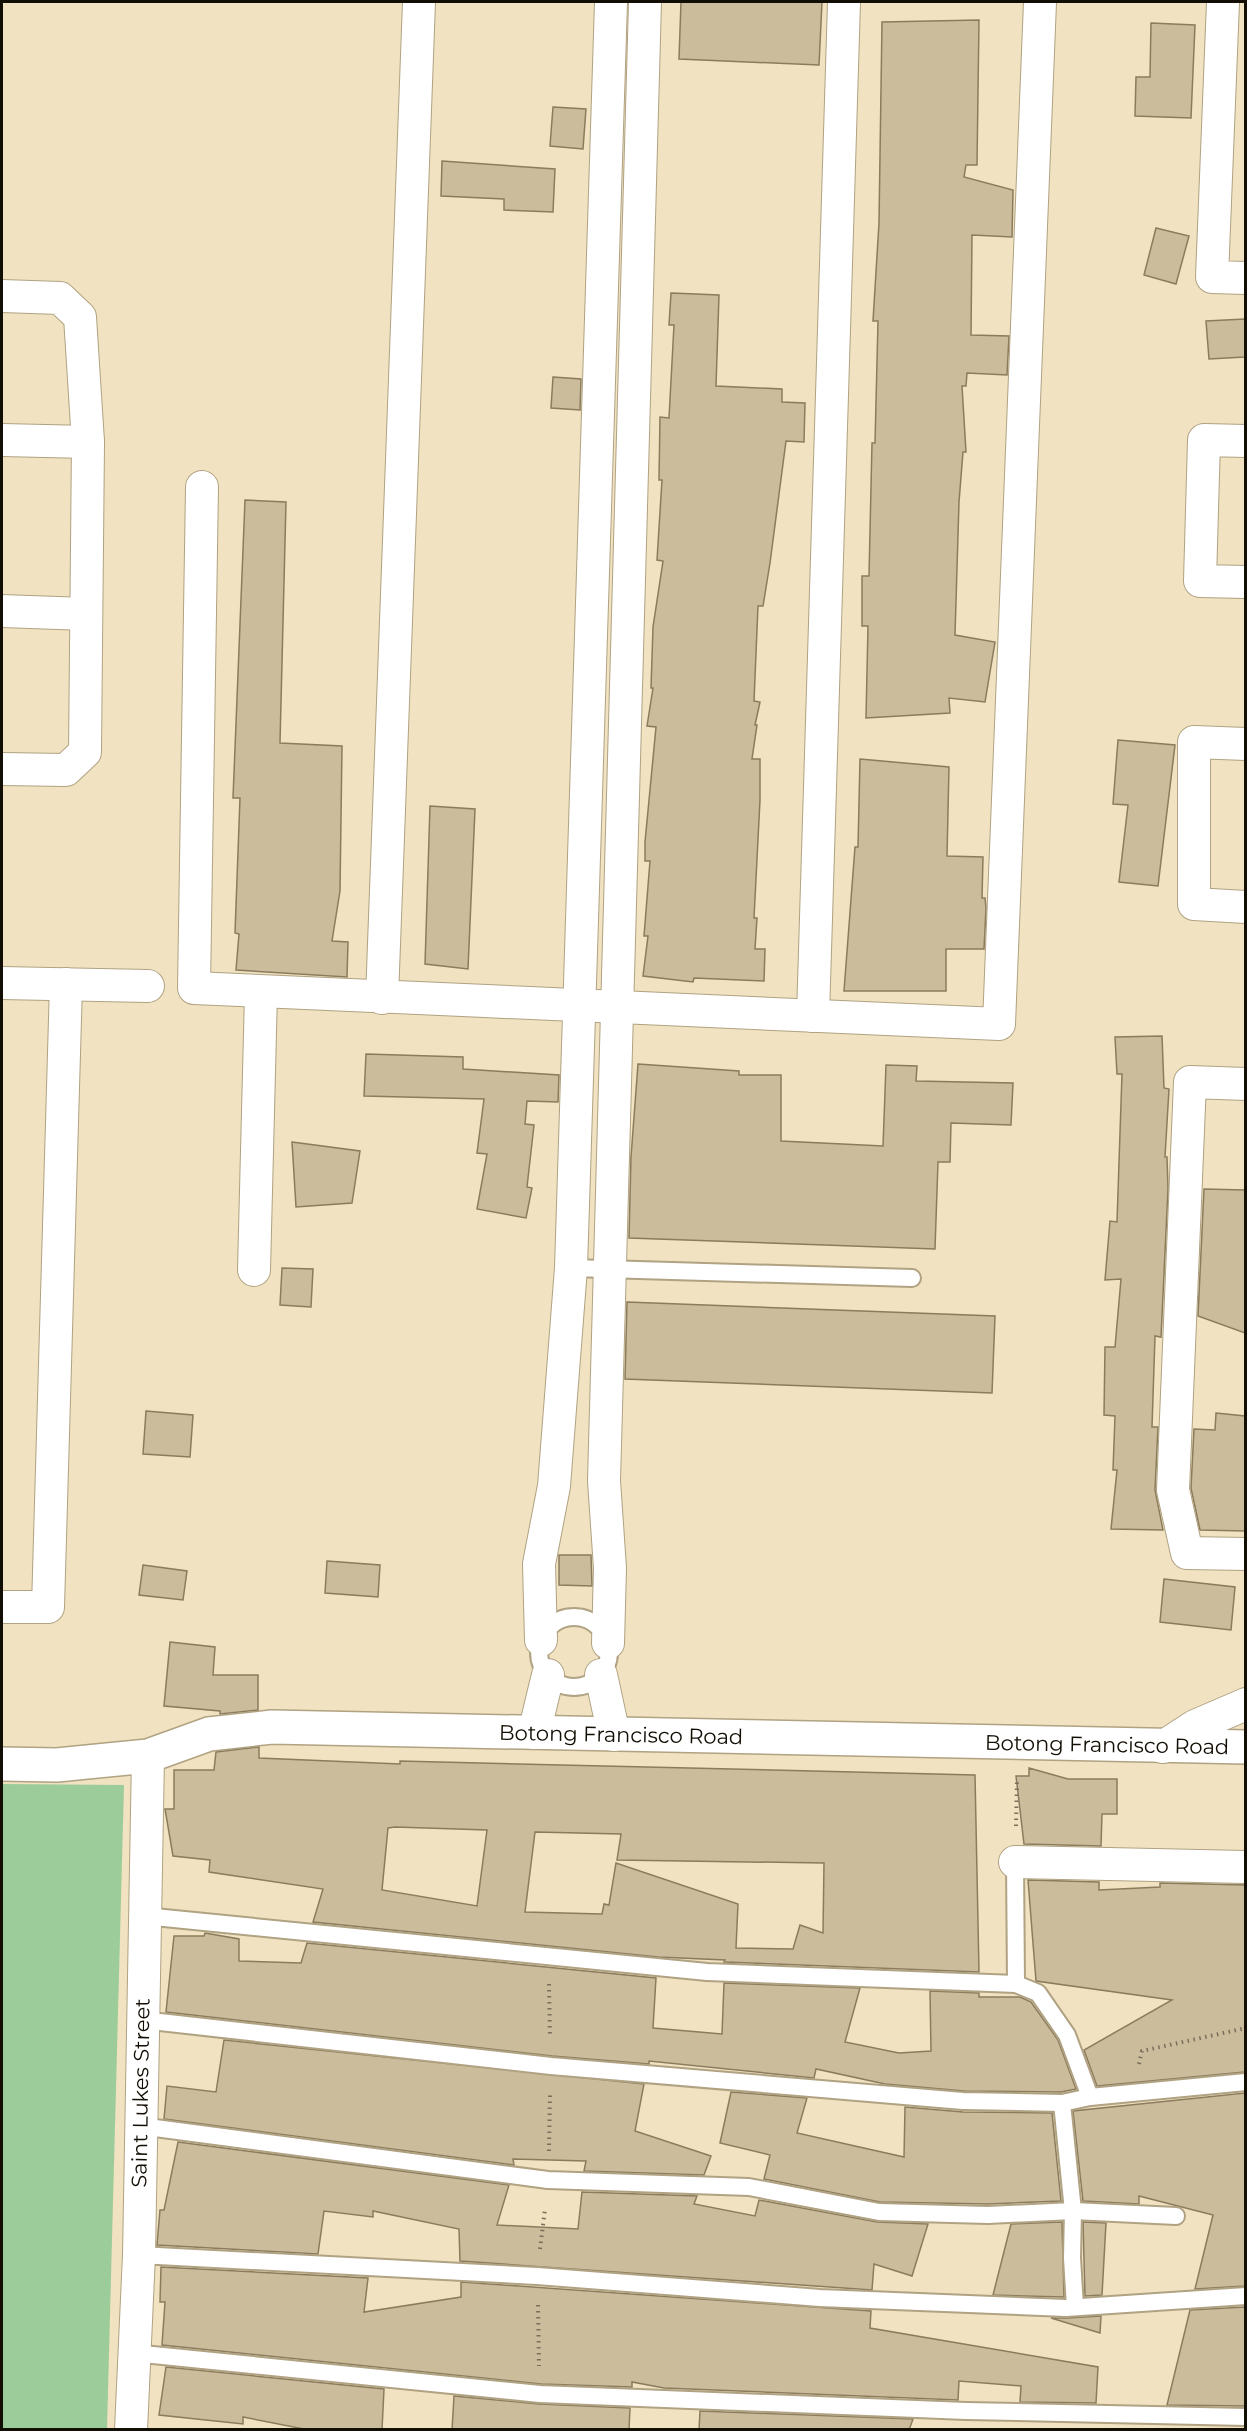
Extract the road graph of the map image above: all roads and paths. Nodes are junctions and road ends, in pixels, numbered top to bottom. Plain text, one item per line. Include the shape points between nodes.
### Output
1 (419, 2) edge
2 (611, 2) edge
3 (645, 2) edge
4 (844, 2) edge
5 (1040, 2) edge
6 (1223, 2) edge
7 (1232, 122) edge
8 (1245, 278) edge
9 (2, 296) edge
10 (2, 440) edge
11 (1245, 441) edge
12 (88, 442) junction
13 (202, 487) dead end
14 (1245, 582) edge
15 (2, 611) edge
16 (86, 614) junction
17 (1245, 744) edge
18 (2, 769) edge
19 (1245, 907) edge
20 (2, 983) edge
21 (66, 984) junction
22 (148, 986) dead end
23 (261, 993) junction
24 (382, 998) junction
25 (579, 1006) junction
26 (617, 1008) junction
27 (813, 1016) junction
28 (1245, 1084) edge
29 (571, 1268) junction
30 (254, 1270) dead end
31 (610, 1271) junction
32 (912, 1278) dead end
33 (1245, 1554) edge
34 (2, 1607) edge
35 (541, 1640) junction
36 (608, 1643) junction
37 (548, 1675) junction
38 (601, 1675) junction
39 (1245, 1704) edge
40 (534, 1733) junction
41 (614, 1735) junction
42 (1017, 1743) junction
43 (1164, 1747) junction
44 (1245, 1747) edge
45 (148, 1756) junction
46 (2, 1764) edge
47 (1015, 1862) junction
48 (1245, 1867) edge
49 (144, 1916) junction
50 (1016, 1984) junction
51 (142, 2020) junction
52 (1245, 2028) edge
53 (1245, 2082) edge
54 (1134, 2095) junction
55 (1090, 2097) junction
56 (1062, 2103) junction
57 (140, 2126) junction
58 (1073, 2211) junction
59 (1176, 2216) dead end
60 (139, 2255) junction
61 (1245, 2296) edge
62 (1075, 2307) junction
63 (134, 2353) junction
64 (1245, 2417) edge
65 (131, 2430) edge

1 - 24 street
2 - 25 street
3 - 26 street
4 - 27 street
5 - 27 street via 999,1024
6 - 7 street
7 - 8 street via 1212,277
9 - 12 street via 60,298 80,317
10 - 12 street
11 - 14 street via 1204,440 1200,581
12 - 16 street
13 - 23 street via 194,988
15 - 16 street
16 - 18 street via 85,752 66,770
17 - 19 street via 1194,742 1194,904
20 - 21 street
21 - 22 street
21 - 34 street via 48,1607
23 - 24 street
23 - 30 street
24 - 25 street
25 - 26 street
25 - 29 street
26 - 27 street
26 - 31 street
28 - 33 street via 1190,1082 1173,1490 1187,1553
29 - 31 lane
29 - 35 street via 554,1486 539,1564
31 - 32 lane
31 - 36 street via 604,1481 610,1568
35 - 36 lane via 546,1629 569,1616 594,1622
35 - 37 lane via 539,1652
36 - 38 lane via 608,1665
37 - 38 lane via 558,1683 576,1686
37 - 40 street
38 - 41 street
39 - 43 street via 1195,1726
40 - 41 street, Botong Francisco Road
40 - 45 street, Botong Francisco Road via 272,1727 209,1734
41 - 42 street, Botong Francisco Road
42 - 43 street, Botong Francisco Road
42 - 47 path
43 - 44 street, Botong Francisco Road
45 - 46 street, Botong Francisco Road via 57,1765
45 - 49 street, Saint Lukes Street
47 - 48 street
47 - 50 lane
49 - 50 lane via 707,1972
49 - 51 street, Saint Lukes Street
50 - 55 lane via 1038,1993 1067,2035
51 - 56 lane via 551,2066 963,2101
51 - 57 street, Saint Lukes Street
52 - 54 path via 1142,2051
53 - 54 lane
54 - 55 lane
55 - 56 lane
56 - 58 lane
57 - 58 lane via 548,2180 749,2187 879,2212 988,2216
57 - 60 street, Saint Lukes Street
58 - 59 lane
58 - 62 lane
60 - 62 lane via 525,2276 820,2298
60 - 63 street, Saint Lukes Street
61 - 62 lane
63 - 64 lane via 540,2394 966,2411
63 - 65 street, Saint Lukes Street

